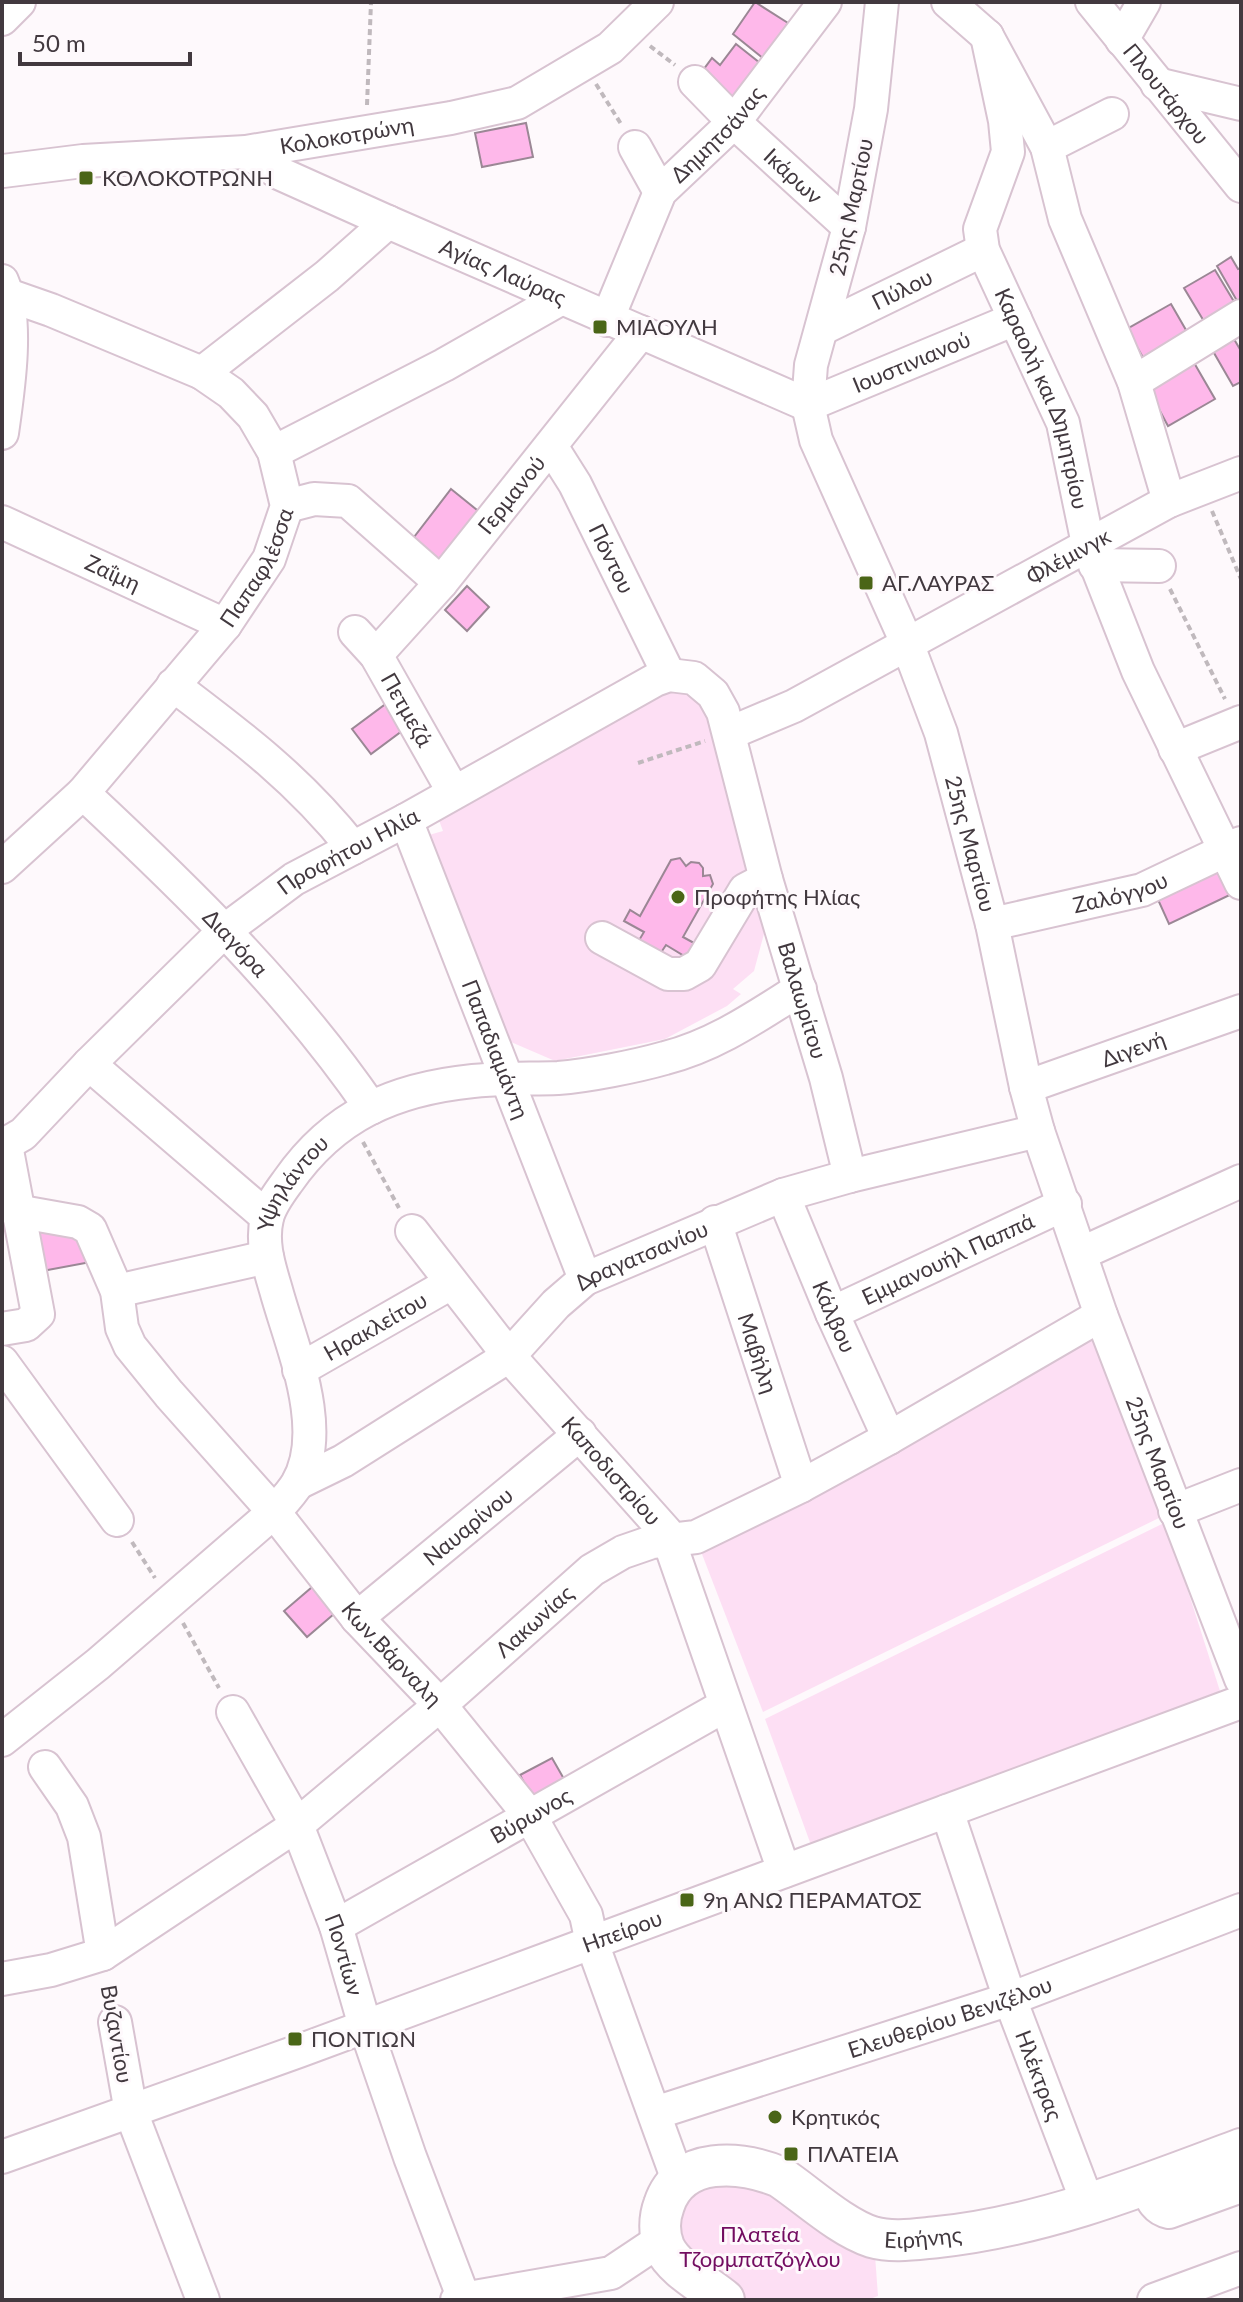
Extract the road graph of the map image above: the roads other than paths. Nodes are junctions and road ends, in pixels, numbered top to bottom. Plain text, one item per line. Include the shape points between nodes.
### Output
1 (19, 2) edge
2 (657, 2) edge
3 (825, 2) edge
4 (882, 2) edge
5 (948, 2) edge
6 (1092, 2) edge
7 (1144, 2) edge
8 (2, 19) edge
9 (987, 36) junction
10 (1122, 40) junction
11 (695, 82) road end
12 (1157, 84) junction
13 (1241, 104) edge
14 (1112, 114) dead end
15 (734, 122) junction
16 (635, 147) road end
17 (1047, 147) junction
18 (246, 152) junction
19 (2, 164) edge
20 (2, 173) edge
21 (1241, 186) edge
22 (660, 192) junction
23 (388, 222) junction
24 (849, 227) junction
25 (983, 250) junction
26 (5, 288) edge
27 (560, 299) junction
28 (1241, 316) edge
29 (1015, 319) junction
30 (607, 320) junction
31 (823, 328) junction
32 (641, 332) junction
33 (202, 373) junction
34 (1134, 382) junction
35 (808, 405) junction
36 (2, 433) edge
37 (551, 446) junction
38 (274, 452) junction
39 (1241, 473) edge
40 (1169, 501) junction
41 (287, 506) junction
42 (2, 522) edge
43 (1092, 555) junction
44 (1159, 566) road end
45 (441, 583) junction
46 (225, 625) junction
47 (366, 643) joint
48 (907, 643) junction
49 (669, 675) junction
50 (173, 685) junction
51 (1240, 726) edge
52 (730, 733) junction
53 (1175, 749) junction
54 (453, 791) junction
55 (83, 793) junction
56 (406, 820) junction
57 (1233, 847) edge
58 (353, 848) junction
59 (2, 867) edge
60 (766, 879) junction
61 (1241, 883) edge
62 (992, 924) junction
63 (224, 931) junction
64 (602, 938) dead end
65 (800, 989) junction
66 (1241, 1011) edge
67 (89, 1064) junction
68 (509, 1078) junction
69 (1026, 1087) junction
70 (360, 1113) junction
71 (1038, 1131) junction
72 (4, 1146) edge
73 (850, 1176) junction
74 (1241, 1181) edge
75 (783, 1195) junction
76 (1065, 1204) junction
77 (16, 1211) junction
78 (267, 1217) junction
79 (715, 1222) junction
80 (412, 1231) road end
81 (1082, 1253) junction
82 (267, 1257) junction
83 (585, 1279) junction
84 (451, 1283) junction
85 (117, 1291) junction
86 (832, 1313) junction
87 (1101, 1315) junction
88 (14, 1327) edge
89 (509, 1356) junction
90 (2, 1362) edge
91 (299, 1370) junction
92 (580, 1434) junction
93 (889, 1438) junction
94 (298, 1483) junction
95 (1241, 1485) edge
96 (801, 1486) junction
97 (1175, 1511) junction
98 (274, 1512) junction
99 (117, 1520) dead end
100 (669, 1541) junction
101 (357, 1618) junction
102 (1241, 1679) edge
103 (1241, 1702) edge
104 (440, 1705) junction
105 (724, 1706) junction
106 (233, 1712) dead end
107 (2, 1740) edge
108 (45, 1767) dead end
109 (947, 1811) junction
110 (530, 1816) junction
111 (297, 1825) junction
112 (784, 1871) junction
113 (1241, 1910) edge
114 (336, 1926) junction
115 (602, 1939) junction
116 (103, 1954) junction
117 (2, 1979) edge
118 (1010, 1999) junction
119 (115, 2022) dead end
120 (365, 2026) junction
121 (665, 2109) junction
122 (131, 2112) junction
123 (1241, 2149) edge
124 (2, 2157) edge
125 (688, 2175) junction
126 (1145, 2184) junction
127 (1241, 2186) edge
128 (1088, 2204) junction
129 (662, 2239) junction
130 (1241, 2268) edge
131 (461, 2299) edge
132 (203, 2300) edge
133 (724, 2300) edge
134 (1154, 2300) edge

1 - 8 street
2 - 18 street, Κολοκοτρώνη via 610,48 517,103
3 - 15 street, Δημητσάνας
4 - 24 street, 25ης Μαρτίου via 871,109
5 - 9 street
6 - 10 street, Πλουτάρχου
7 - 10 street
9 - 17 street
9 - 25 street, Καραολή και Δημητρίου via 1008,152 980,229
10 - 12 street, Πλουτάρχου
11 - 15 street, Ικάρων
12 - 13 street
12 - 21 street, Πλουτάρχου
14 - 17 street
15 - 22 street, Δημητσάνας
15 - 24 street, Ικάρων
16 - 22 street
17 - 34 street via 1065,219
18 - 20 street, Κολοκοτρώνη via 83,161
18 - 23 street, Αγίας Λαύρας via 281,174
19 - 20 street
22 - 30 street, Δημητσάνας
23 - 27 street, Αγίας Λαύρας
23 - 33 street
24 - 31 street, 25ης Μαρτίου
25 - 29 street, Καραολή και Δημητρίου
25 - 31 street, Πύλου
26 - 33 street, Παπαφλέσσα
26 - 36 street via 10,370
27 - 30 street, Αγίας Λαύρας
27 - 38 street
28 - 34 street
29 - 35 street, Ιουστινιανού
29 - 43 street, Καραολή και Δημητρίου via 1063,423
30 - 32 street, Αγίας Λαύρας
31 - 35 street, 25ης Μαρτίου via 811,365
32 - 35 street, Αγίας Λαύρας
32 - 37 street, Γερμανού
33 - 38 street, Παπαφλέσσα via 253,416
34 - 40 street
35 - 48 street, 25ης Μαρτίου via 816,440
37 - 45 street, Γερμανού
37 - 49 street, Πόντου
38 - 41 street, Παπαφλέσσα
39 - 40 street, Φλέμινγκ
40 - 43 street, Φλέμινγκ
41 - 45 street via 314,499 348,501
41 - 46 street, Παπαφλέσσα via 269,559
42 - 46 street, Ζαΐμη
43 - 44 street
43 - 48 street, Φλέμινγκ
43 - 53 street, Καραολή και Δημητρίου
45 - 47 street, Γερμανού
46 - 50 street, Παπαφλέσσα
47 - 54 street, Πετμεζά
48 - 52 street, Φλέμινγκ via 794,706
48 - 62 street, 25ης Μαρτίου via 941,733
49 - 52 street via 694,678 705,686 720,705
49 - 54 street, Προφήτου Ηλία
50 - 55 street, Παπαφλέσσα
50 - 58 street via 295,782
51 - 53 street
52 - 60 street, Βαλαωρίτου
53 - 57 street, Καραολή και Δημητρίου
54 - 56 street, Προφήτου Ηλία
55 - 59 street, Παπαφλέσσα
55 - 63 street, Διαγόρα
56 - 58 street, Προφήτου Ηλία
56 - 68 street, Παπαδιαμάντη
57 - 61 street, Καραολή και Δημητρίου
57 - 62 street, Ζαλόγγου via 1142,890
58 - 63 street, Προφήτου Ηλία via 294,879
60 - 64 street via 745,890 700,965 684,974 668,974
60 - 65 street, Βαλαωρίτου
62 - 69 street, 25ης Μαρτίου
63 - 67 street, Προφήτου Ηλία
63 - 70 street, Διαγόρα via 337,1059
65 - 68 street, Υψηλάντου via 736,1029 663,1059 561,1078
65 - 73 street, Βαλαωρίτου
66 - 69 street, Διγενή
67 - 72 street, Προφήτου Ηλία via 23,1134
67 - 78 street
68 - 70 street, Υψηλάντου via 437,1085
68 - 83 street, Παπαδιαμάντη
69 - 71 street, 25ης Μαρτίου
70 - 78 street, Υψηλάντου via 317,1144
71 - 73 street, Δραγατσανίου
71 - 76 street, 25ης Μαρτίου
72 - 77 street
73 - 75 street, Δραγατσανίου
74 - 81 street
75 - 79 street, Δραγατσανίου
75 - 86 street, Κάλβου
76 - 81 street, 25ης Μαρτίου
76 - 86 street, Εμμανουήλ Παππά
77 - 85 street, Κων.Βάρναλη via 90,1229
77 - 88 street via 38,1314
78 - 82 street, Υψηλάντου
79 - 83 street, Δραγατσανίου
79 - 96 street, Μαβήλη
80 - 84 street, Καποδιστρίου
81 - 87 street, 25ης Μαρτίου
82 - 85 street
82 - 91 street, Υψηλάντου
83 - 89 street, Δραγατσανίου
84 - 89 street, Καποδιστρίου
84 - 91 street, Ηρακλείτου
85 - 98 street, Κων.Βάρναλη via 130,1346
86 - 93 street, Κάλβου
87 - 93 street, Λακωνίας
87 - 97 street, 25ης Μαρτίου
89 - 92 street, Καποδιστρίου
89 - 94 street, Δραγατσανίου via 343,1461
90 - 99 street
91 - 94 street, Υψηλάντου via 311,1426
92 - 100 street, Καποδιστρίου
92 - 101 street, Ναυαρίνου
93 - 96 street, Λακωνίας
94 - 98 street, Υψηλάντου
95 - 97 street
96 - 100 street, Λακωνίας via 696,1537
97 - 102 street, 25ης Μαρτίου
98 - 101 street, Κων.Βάρναλη
98 - 107 street, Υψηλάντου
100 - 104 street, Λακωνίας via 623,1552 592,1570
100 - 105 street, Καποδιστρίου
101 - 104 street, Κων.Βάρναλη
103 - 109 street, Ηπείρου
104 - 110 street, Κων.Βάρναλη
104 - 111 street, Λακωνίας
105 - 110 street, Βύρωνος
105 - 112 street, Καποδιστρίου
106 - 111 street, Ποντίων
108 - 116 street, Βυζαντίου via 72,1806 84,1837
109 - 112 street, Ηπείρου
109 - 118 street, Ηλέκτρας
110 - 114 street, Βύρωνος
110 - 115 street, Κων.Βάρναλη
111 - 114 street, Ποντίων
111 - 116 street, Λακωνίας
112 - 115 street, Ηπείρου
113 - 118 street, Ελευθερίου Βενιζέλου
114 - 120 street, Ποντίων
115 - 120 street, Ηπείρου
115 - 121 street, Κων.Βάρναλη
116 - 117 street, Λακωνίας
118 - 121 street, Ελευθερίου Βενιζέλου
118 - 128 street, Ηλέκτρας
119 - 122 street, Βυζαντίου
120 - 122 street, Ηπείρου
120 - 131 street, Ποντίων
121 - 125 street, Κων.Βάρναλη
122 - 124 street, Ηπείρου
122 - 132 street, Βυζαντίου
123 - 126 main road, Ειρήνης
125 - 128 main road, Ειρήνης via 728,2164 768,2172 852,2227 885,2240 986,2230
125 - 129 main road via 664,2204
126 - 127 street via 1153,2203 1169,2212
126 - 128 main road, Ειρήνης
129 - 131 street via 611,2273
129 - 133 main road via 671,2257
130 - 134 street

